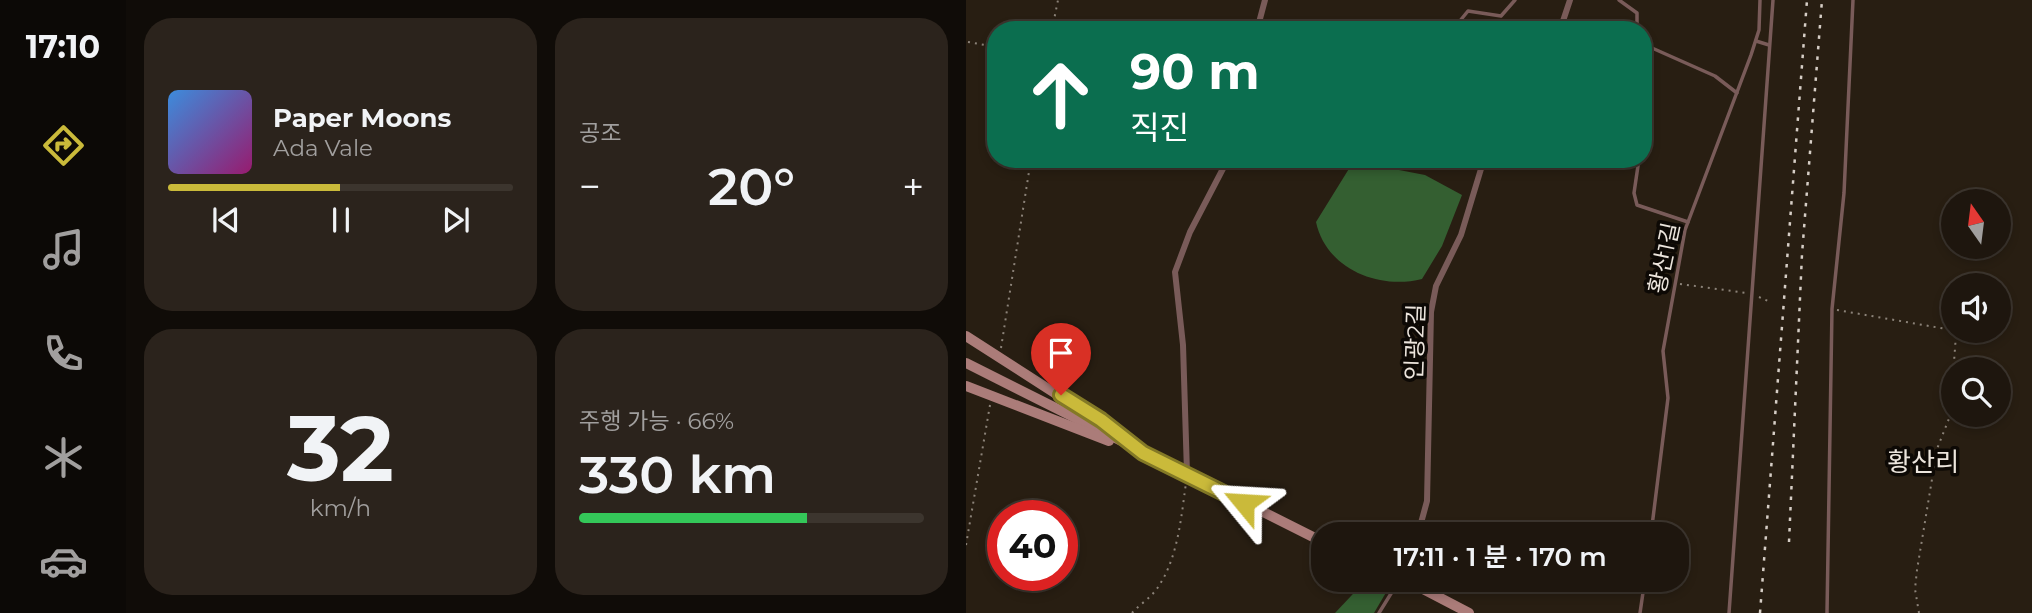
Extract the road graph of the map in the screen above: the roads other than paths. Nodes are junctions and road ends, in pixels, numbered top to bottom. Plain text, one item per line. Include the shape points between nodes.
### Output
1 (1265, 0) edge
2 (1515, 0) edge
3 (1570, 0) edge
4 (1619, 0) edge
5 (1760, 0) edge
6 (1773, 0) edge
7 (1853, 0) edge
8 (1259, 21) edge
9 (1460, 21) edge
10 (1563, 21) edge
11 (1637, 21) edge
12 (1756, 41) junction
13 (1769, 45) junction
14 (1652, 48) edge
15 (1737, 93) junction
16 (1223, 168) edge
17 (1480, 168) edge
18 (1638, 168) edge
19 (1688, 222) junction
20 (966, 336) edge
21 (966, 362) edge
22 (966, 386) edge
23 (1143, 453) junction
24 (1187, 474) junction
25 (1421, 522) edge
26 (1652, 522) edge
27 (1311, 536) edge
28 (1393, 592) edge
29 (1428, 592) edge
30 (1643, 592) edge
31 (1379, 613) edge
32 (1469, 613) edge
33 (1640, 613) edge
34 (1729, 613) edge
35 (1827, 613) edge

1 - 8 street
2 - 9 lane via 1502,16 1468,10
3 - 10 street
4 - 11 lane via 1637,13
5 - 12 lane, 황산1길
6 - 13 lane
7 - 35 lane via 1844,193 1832,309
12 - 13 lane
12 - 15 lane, 황산1길
13 - 34 lane
14 - 15 lane via 1715,76
15 - 19 lane, 황산1길
16 - 24 street via 1175,272 1183,345
17 - 25 street, 인광2길 via 1461,235 1436,286 1431,312 1427,501
18 - 19 lane via 1637,205
19 - 26 lane, 황산1길 via 1663,351 1668,398
20 - 23 street via 1101,420
21 - 23 street
22 - 23 street
23 - 24 street
24 - 27 street
28 - 31 lane
29 - 32 street
30 - 33 lane

